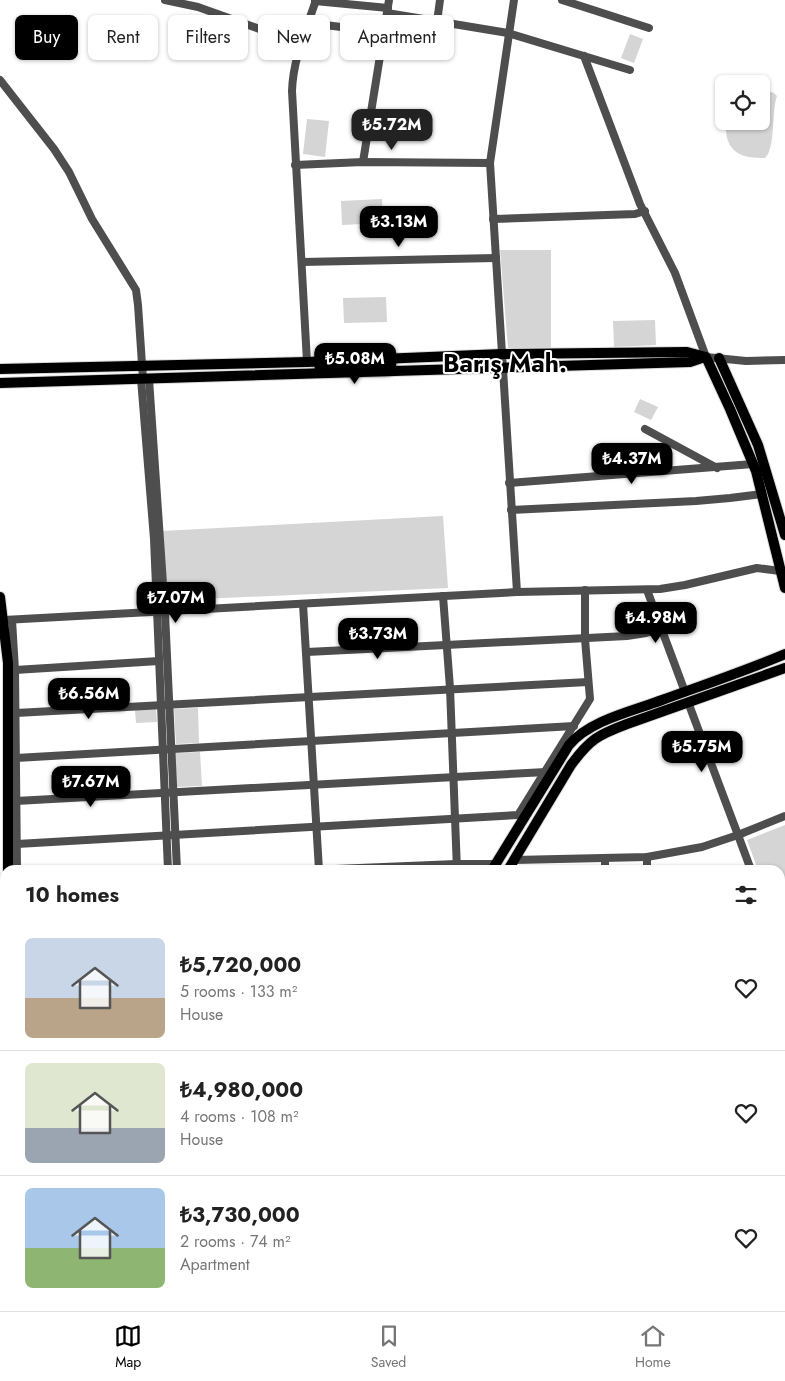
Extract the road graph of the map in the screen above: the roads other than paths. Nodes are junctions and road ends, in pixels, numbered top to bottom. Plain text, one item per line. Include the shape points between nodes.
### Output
1 (165, 0) edge
2 (440, 0) edge
3 (514, 0) edge
4 (562, 0) edge
5 (316, 1) edge
6 (388, 7) edge
7 (311, 15) edge
8 (414, 15) edge
9 (438, 15) edge
10 (454, 25) edge
11 (649, 28) dead end
12 (258, 29) edge
13 (508, 33) junction
14 (584, 56) junction
15 (297, 60) edge
16 (379, 60) edge
17 (630, 70) dead end
18 (0, 80) edge
19 (363, 162) junction
20 (490, 164) junction
21 (295, 165) junction
22 (645, 211) junction
23 (493, 219) junction
24 (496, 258) junction
25 (302, 262) junction
26 (502, 354) junction
27 (706, 357) junction
28 (719, 358) junction
29 (785, 360) edge
30 (307, 362) junction
31 (142, 366) junction
32 (503, 367) junction
33 (0, 369) edge
34 (144, 379) junction
35 (0, 383) edge
36 (645, 430) dead end
37 (753, 464) junction
38 (717, 468) junction
39 (509, 483) junction
40 (762, 494) junction
41 (511, 510) junction
42 (785, 534) edge
43 (780, 570) junction
44 (785, 588) edge
45 (585, 590) junction
46 (647, 590) junction
47 (517, 592) junction
48 (443, 596) junction
49 (0, 597) edge
50 (303, 604) junction
51 (161, 613) junction
52 (8, 620) junction
53 (662, 628) junction
54 (586, 639) junction
55 (447, 645) junction
56 (307, 652) junction
57 (785, 654) edge
58 (159, 661) junction
59 (785, 668) edge
60 (15, 670) junction
61 (588, 682) junction
62 (450, 688) junction
63 (685, 692) junction
64 (309, 697) junction
65 (688, 702) junction
66 (164, 705) junction
67 (16, 713) junction
68 (574, 726) junction
69 (452, 732) junction
70 (311, 740) junction
71 (166, 749) junction
72 (16, 758) junction
73 (548, 772) junction
74 (454, 776) junction
75 (314, 785) junction
76 (165, 793) junction
77 (173, 793) junction
78 (16, 801) junction
79 (785, 816) edge
80 (455, 818) junction
81 (317, 827) junction
82 (171, 835) junction
83 (738, 835) junction
84 (17, 844) junction
85 (647, 857) junction
86 (605, 858) junction
87 (514, 860) junction
88 (8, 865) edge
89 (17, 865) edge
90 (168, 865) edge
91 (176, 865) edge
92 (319, 865) edge
93 (457, 865) edge
94 (495, 865) edge
95 (511, 865) edge
96 (605, 865) edge
97 (647, 865) edge
98 (749, 865) edge

1 - 12 street via 198,7
2 - 9 street
3 - 13 street
4 - 11 street
5 - 6 street
5 - 7 street
6 - 8 street
10 - 13 street
13 - 14 street
13 - 20 street
14 - 17 street
14 - 22 street via 622,160
15 - 21 street via 292,91
16 - 19 street
18 - 31 street via 69,172 92,218 136,290
19 - 20 street
19 - 21 street
20 - 23 street
21 - 25 street
22 - 23 street
22 - 27 street via 675,273
23 - 24 street
24 - 25 street
24 - 26 street
25 - 30 street
26 - 27 main road via 688,352
26 - 30 main road
26 - 32 street
27 - 28 street
27 - 32 main road via 690,362
27 - 37 main road
28 - 29 street
28 - 42 main road via 758,446
30 - 31 main road
31 - 33 main road
31 - 34 street
32 - 34 main road
32 - 39 street
34 - 35 main road
34 - 51 street
36 - 38 street
37 - 38 street
37 - 40 main road
38 - 39 street
39 - 41 street
40 - 41 street
40 - 43 main road
41 - 47 street
43 - 44 main road
43 - 46 street via 757,568 685,585
45 - 46 street
45 - 47 street
45 - 54 street
46 - 53 street
47 - 48 street
48 - 50 street
48 - 55 street
49 - 52 main road
50 - 51 street
50 - 56 street
51 - 52 street
51 - 58 street
51 - 66 street
52 - 60 street
52 - 88 main road
53 - 54 street via 637,635
53 - 63 street
54 - 55 street
54 - 61 street
55 - 56 street
55 - 62 street
56 - 64 street
57 - 63 main road
58 - 60 street
58 - 66 street
59 - 65 main road
60 - 67 street
61 - 62 street
61 - 68 street via 590,699
62 - 64 street
62 - 69 street
63 - 73 main road via 580,733
64 - 66 street
64 - 70 street
65 - 83 street
65 - 87 main road via 592,739 571,765
66 - 67 street
66 - 71 street
67 - 72 street
68 - 69 street
68 - 73 street
69 - 70 street
69 - 74 street
70 - 71 street
70 - 75 street
71 - 72 street
71 - 76 street
71 - 77 street
72 - 78 street
73 - 74 street
73 - 80 street via 518,815
73 - 94 main road
74 - 75 street
74 - 80 street
75 - 77 street
75 - 81 street
76 - 77 street
76 - 78 street
76 - 82 street
77 - 82 street
78 - 84 street
79 - 83 street
80 - 81 street
80 - 93 street
81 - 82 street
81 - 92 street
82 - 84 street
82 - 90 street
82 - 91 street
83 - 85 street via 702,847
83 - 98 street
84 - 89 street
85 - 86 street
85 - 97 street
86 - 87 street
86 - 96 street
87 - 95 main road

